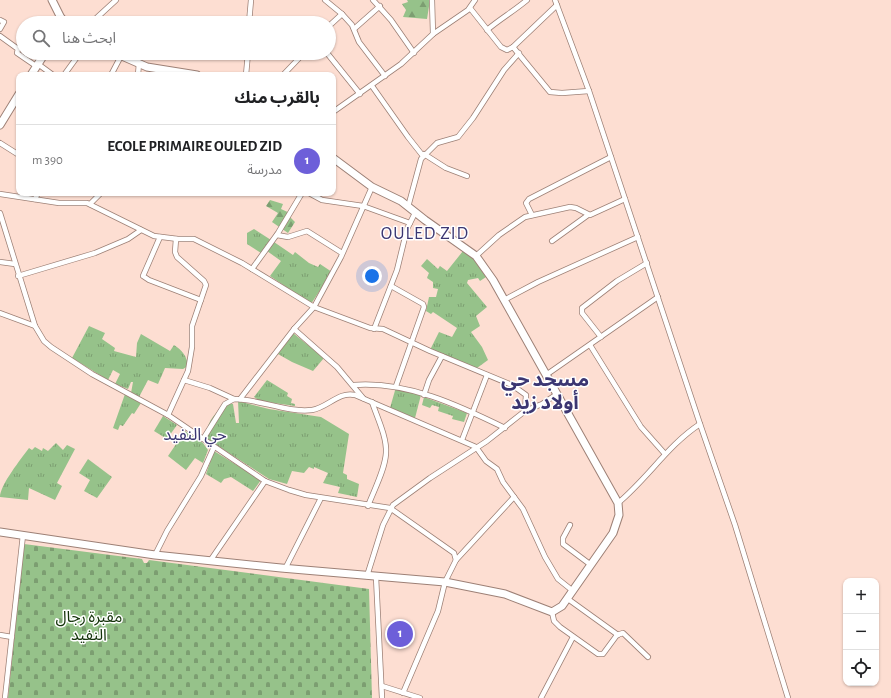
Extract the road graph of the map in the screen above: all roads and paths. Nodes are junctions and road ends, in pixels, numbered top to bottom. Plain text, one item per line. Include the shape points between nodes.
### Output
1 (52, 0) edge
2 (116, 0) edge
3 (251, 0) edge
4 (373, 0) edge
5 (432, 0) edge
6 (475, 0) edge
7 (527, 0) edge
8 (329, 1) edge
9 (556, 2) edge
10 (380, 6) junction
11 (470, 8) junction
12 (342, 14) junction
13 (58, 16) edge
14 (99, 16) edge
15 (250, 16) edge
16 (0, 20) edge
17 (336, 20) edge
18 (0, 29) edge
19 (354, 29) junction
20 (487, 30) junction
21 (433, 34) junction
22 (0, 36) edge
23 (513, 47) junction
24 (16, 48) edge
25 (414, 53) junction
26 (519, 53) junction
27 (26, 60) edge
28 (40, 60) edge
29 (75, 60) edge
30 (116, 60) edge
31 (132, 60) edge
32 (247, 60) edge
33 (297, 60) edge
34 (333, 60) edge
35 (139, 63) junction
36 (37, 65) junction
37 (33, 72) edge
38 (48, 72) edge
39 (66, 72) edge
40 (111, 72) edge
41 (138, 72) edge
42 (174, 72) edge
43 (246, 72) edge
44 (286, 72) edge
45 (386, 76) junction
46 (372, 86) junction
47 (589, 91) junction
48 (360, 94) junction
49 (16, 99) edge
50 (336, 110) edge
51 (0, 125) edge
52 (0, 143) edge
53 (16, 153) edge
54 (424, 155) junction
55 (611, 157) junction
56 (336, 160) edge
57 (467, 176) dead end
58 (372, 187) junction
59 (0, 194) edge
60 (36, 196) edge
61 (97, 196) edge
62 (300, 196) edge
63 (315, 196) edge
64 (35, 199) junction
65 (625, 199) junction
66 (90, 204) junction
67 (363, 206) junction
68 (408, 207) junction
69 (415, 213) junction
70 (0, 214) edge
71 (532, 215) junction
72 (588, 216) junction
73 (410, 223) junction
74 (141, 230) junction
75 (277, 235) junction
76 (160, 237) junction
77 (638, 237) junction
78 (176, 239) junction
79 (552, 241) dead end
80 (342, 253) junction
81 (476, 256) junction
82 (0, 262) edge
83 (647, 263) junction
84 (15, 264) junction
85 (252, 269) junction
86 (18, 276) junction
87 (391, 286) junction
88 (658, 297) junction
89 (201, 300) junction
90 (504, 300) junction
91 (314, 307) junction
92 (0, 313) edge
93 (34, 326) junction
94 (294, 329) junction
95 (374, 329) junction
96 (601, 337) junction
97 (411, 343) junction
98 (590, 345) junction
99 (442, 356) junction
100 (487, 375) junction
101 (546, 375) junction
102 (184, 380) junction
103 (354, 385) junction
104 (396, 386) junction
105 (557, 394) junction
106 (424, 395) junction
107 (234, 399) junction
108 (240, 399) junction
109 (364, 399) junction
110 (372, 402) junction
111 (525, 411) junction
112 (472, 412) junction
113 (168, 415) junction
114 (700, 424) junction
115 (504, 428) junction
116 (204, 439) junction
117 (462, 440) junction
118 (214, 447) junction
119 (476, 448) junction
120 (665, 454) junction
121 (265, 481) junction
122 (514, 497) junction
123 (321, 498) junction
124 (618, 503) junction
125 (368, 506) junction
126 (390, 508) junction
127 (570, 525) dead end
128 (0, 532) edge
129 (23, 535) junction
130 (155, 555) junction
131 (456, 560) junction
132 (210, 561) junction
133 (591, 565) junction
134 (285, 569) junction
135 (367, 576) junction
136 (376, 577) junction
137 (445, 582) junction
138 (573, 591) junction
139 (568, 599) junction
140 (552, 612) junction
141 (0, 635) edge
142 (618, 635) junction
143 (12, 637) junction
144 (573, 638) junction
145 (648, 657) dead end
146 (382, 686) junction
147 (403, 693) junction
148 (5, 698) edge
149 (382, 698) edge
150 (420, 698) edge
151 (541, 698) edge
152 (788, 698) edge

1 - 13 street
2 - 14 street
3 - 15 street
4 - 10 street
5 - 21 street
6 - 11 street
7 - 20 street
8 - 12 street
9 - 23 street
9 - 47 street
10 - 19 street
10 - 25 street
11 - 20 street
11 - 21 street
12 - 17 street
12 - 19 street
16 - 18 street via 4,22
19 - 45 street via 359,42
20 - 23 street via 503,49
21 - 25 street
22 - 24 street
23 - 26 street
25 - 45 street
26 - 47 street via 550,92
26 - 54 street via 504,70 458,137 438,143
27 - 36 street
28 - 36 street
29 - 39 street
30 - 40 street
31 - 35 street
32 - 43 street
33 - 44 street
34 - 48 street
35 - 41 street
35 - 42 street
36 - 37 street
36 - 38 street
45 - 46 street
46 - 48 street
46 - 54 street
47 - 55 street
48 - 50 street
49 - 51 street
52 - 53 street
54 - 57 street via 446,168
54 - 68 street via 418,166
55 - 65 street
55 - 71 street via 529,199 526,203
56 - 58 street
58 - 67 street
58 - 68 street
59 - 64 street
60 - 64 street
61 - 66 street
62 - 75 street
63 - 67 street via 324,201
64 - 66 street
65 - 72 street
65 - 77 street
66 - 74 street
67 - 73 street
67 - 80 street
68 - 69 street
69 - 73 street
69 - 81 street
70 - 84 street
71 - 72 street via 570,207
71 - 81 street via 504,231
72 - 79 street
73 - 87 street
74 - 76 street
74 - 86 street via 123,242 95,253
75 - 80 street via 288,237 306,231
75 - 85 street
76 - 78 street
76 - 89 street via 143,276
77 - 83 street
77 - 90 street
78 - 85 street via 194,239
78 - 89 street via 177,257 205,283
80 - 91 street
81 - 90 street
82 - 84 street
83 - 88 street
83 - 96 street via 617,281 582,308 582,313
84 - 86 street
85 - 91 street
86 - 93 street
87 - 95 street
87 - 97 street via 424,305
88 - 96 street
88 - 114 street
89 - 102 street via 192,326 191,360
90 - 101 street
91 - 94 street
91 - 95 street
92 - 93 street
93 - 113 street via 44,342 51,347 98,377
94 - 103 street
94 - 108 street
95 - 97 street via 384,330
96 - 98 street
97 - 99 street
97 - 104 street
98 - 101 street
98 - 120 street via 641,426
99 - 100 street
99 - 106 street
100 - 111 street via 524,392 527,400
100 - 112 street
101 - 105 street
102 - 107 street
102 - 113 street
103 - 104 street
103 - 109 street
104 - 106 street
105 - 111 street
105 - 124 street
106 - 112 street
107 - 108 street
107 - 116 street via 225,404
108 - 109 street via 310,410 324,407 346,394 354,394
109 - 110 street
110 - 117 street
110 - 125 street via 386,453
111 - 115 street
112 - 115 street
112 - 117 street
113 - 116 street
114 - 120 street via 687,432
114 - 152 street via 736,525
115 - 119 street
116 - 118 street
117 - 119 street
118 - 121 street
118 - 130 street via 198,483 167,531
119 - 122 street via 486,461 497,469
119 - 126 street
120 - 124 street via 638,486
121 - 123 street
121 - 132 street
122 - 131 street
122 - 138 street via 527,515 538,543 558,580
123 - 125 street
123 - 134 street
124 - 133 street via 620,515 616,526
125 - 126 street
126 - 131 street via 454,554
126 - 135 street
127 - 133 street via 563,538 563,544
128 - 129 street
129 - 130 street
129 - 143 street
130 - 132 street
131 - 137 street
132 - 134 street
133 - 138 street
134 - 135 street
135 - 136 street
136 - 137 street
136 - 146 street
137 - 140 street via 505,594
137 - 147 street via 438,611
138 - 139 street
139 - 140 street via 558,610
139 - 142 street
140 - 144 street via 555,622
141 - 143 street
142 - 144 street via 600,655
142 - 145 street via 626,635
143 - 148 street
144 - 151 street
146 - 147 street
146 - 149 street
147 - 150 street

